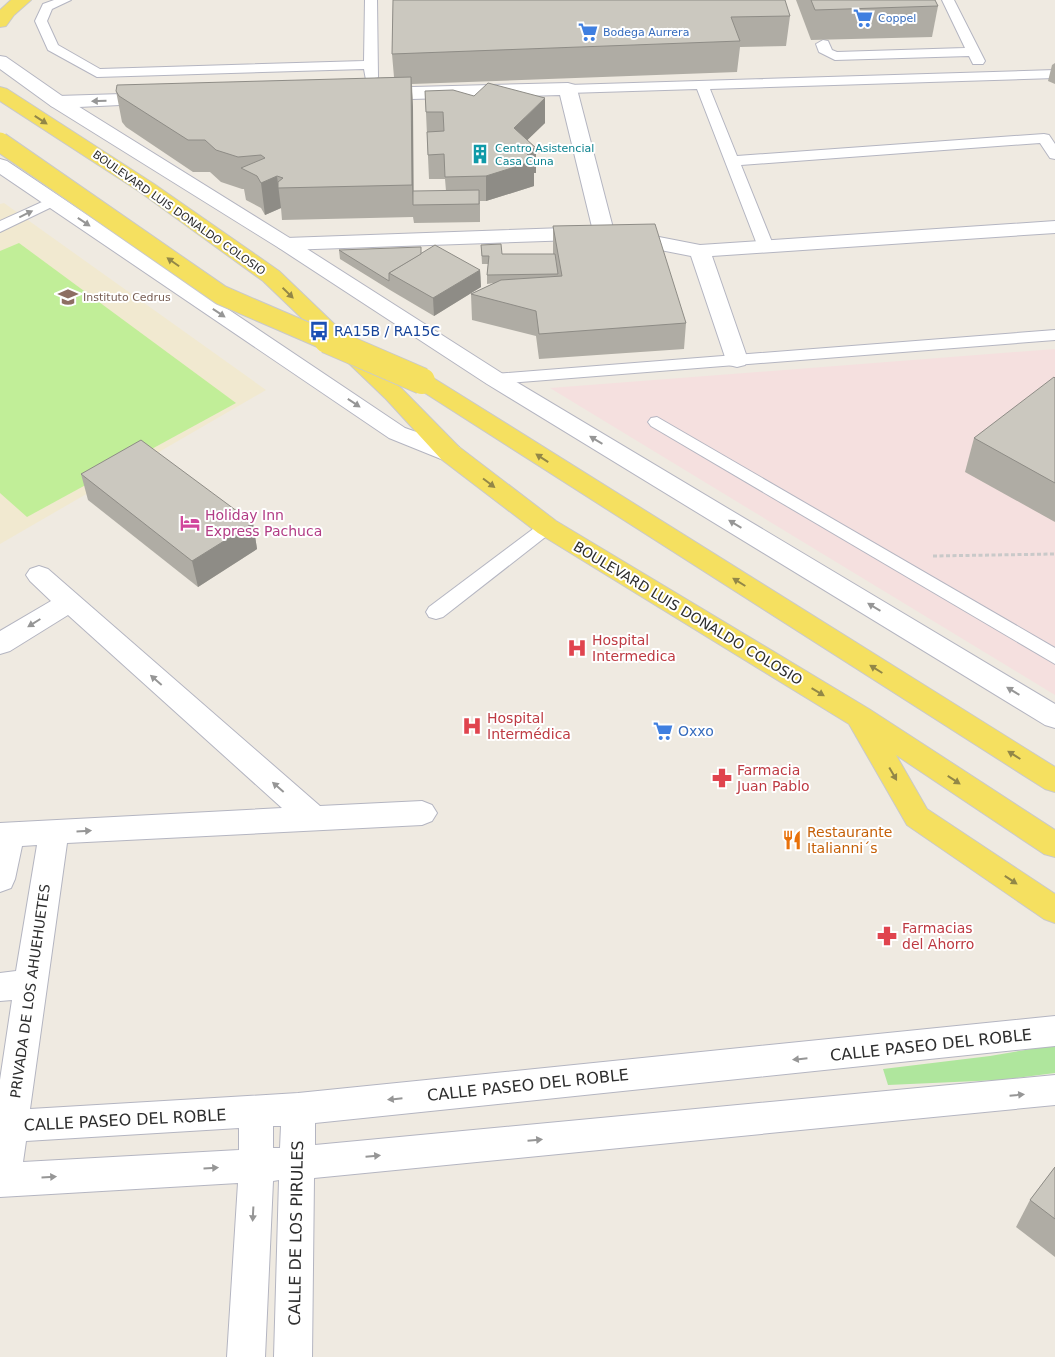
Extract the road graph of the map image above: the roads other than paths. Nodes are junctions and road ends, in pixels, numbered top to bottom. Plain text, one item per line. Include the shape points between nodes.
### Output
1 (22, 0) edge
2 (65, 0) edge
3 (371, 0) edge
4 (948, 0) edge
5 (0, 22) edge
6 (823, 44) dead end
7 (973, 52) junction
8 (0, 61) edge
9 (371, 65) junction
10 (1055, 74) edge
11 (977, 76) junction
12 (702, 85) junction
13 (568, 89) junction
14 (0, 93) edge
15 (366, 94) joint
16 (175, 99) edge
17 (58, 102) junction
18 (0, 142) edge
19 (1055, 155) edge
20 (732, 161) junction
21 (0, 165) edge
22 (46, 196) junction
23 (0, 212) edge
24 (0, 226) edge
25 (1055, 227) edge
26 (604, 232) junction
27 (286, 244) junction
28 (766, 247) junction
29 (700, 251) junction
30 (1055, 335) edge
31 (737, 360) junction
32 (495, 379) junction
33 (657, 422) dead end
34 (450, 453) junction
35 (547, 527) junction
36 (39, 575) dead end
37 (69, 602) junction
38 (436, 612) dead end
39 (0, 644) edge
40 (1055, 657) edge
41 (859, 717) junction
42 (1055, 717) edge
43 (1055, 781) edge
44 (422, 813) dead end
45 (314, 820) junction
46 (54, 833) junction
47 (4, 835) edge
48 (1055, 845) edge
49 (0, 879) edge
50 (1055, 910) edge
51 (15, 986) edge
52 (1055, 1031) edge
53 (1055, 1090) edge
54 (298, 1109) junction
55 (256, 1113) junction
56 (5, 1126) edge
57 (298, 1163) junction
58 (256, 1165) junction
59 (2, 1180) edge
60 (246, 1357) edge
61 (293, 1357) edge

1 - 5 main road
2 - 9 lane via 47,7 41,21 53,47 97,73
3 - 9 lane
4 - 7 lane
6 - 7 lane via 826,52 835,56
7 - 11 lane via 980,66
8 - 17 street
9 - 15 lane
10 - 11 lane
11 - 12 lane
12 - 13 lane
12 - 20 lane
13 - 15 street
13 - 26 street
14 -> 34 main road, BOULEVARD LUIS DONALDO COLOSIO, bridge via 147,188 271,276 394,394
16 -> 17 street
17 - 27 street
43 -> 18 main road, bridge via 422,381 221,295
19 - 20 lane via 1044,138
20 - 28 lane
21 - 22 street
22 - 23 lane
24 -> 22 lane
22 -> 34 street via 397,432
25 - 28 street
26 - 27 street
26 - 29 street
27 - 32 street
28 - 29 street
29 - 31 street
30 - 31 lane
31 - 32 lane
42 -> 32 street
33 - 40 lane
34 -> 35 main road, BOULEVARD LUIS DONALDO COLOSIO
35 - 38 lane
35 -> 41 main road, BOULEVARD LUIS DONALDO COLOSIO
36 - 37 street
37 -> 39 street
45 -> 37 street
41 -> 48 main road, BOULEVARD LUIS DONALDO COLOSIO
41 -> 50 main road via 917,817
44 - 45 street
46 -> 45 street
46 - 47 street
46 - 51 street, PRIVADA DE LOS AHUEHUETES
47 - 49 street
51 - 56 street, PRIVADA DE LOS AHUEHUETES
52 -> 54 street, CALLE PASEO DEL ROBLE
57 -> 53 street
54 - 55 street, CALLE PASEO DEL ROBLE
54 - 57 street, CALLE DE LOS PIRULES
55 - 56 street, CALLE PASEO DEL ROBLE
55 - 58 street
56 - 59 street, PRIVADA DE LOS AHUEHUETES
57 - 58 street
57 - 61 street, CALLE DE LOS PIRULES
59 -> 58 street
58 -> 60 street

